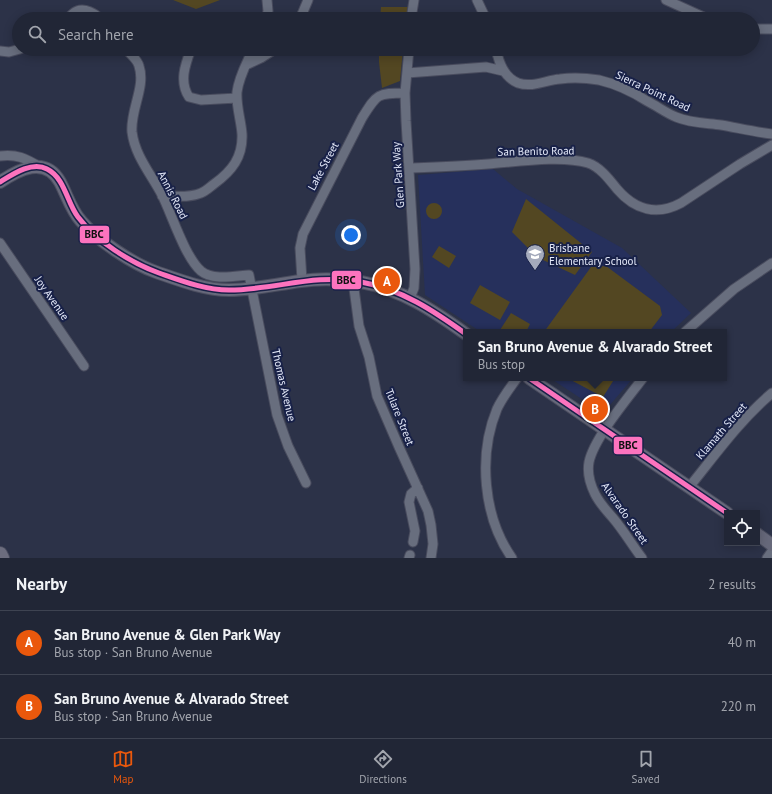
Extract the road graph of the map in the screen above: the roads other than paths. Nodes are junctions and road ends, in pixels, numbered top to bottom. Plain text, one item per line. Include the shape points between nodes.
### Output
1 (267, 0) edge
2 (308, 0) edge
3 (414, 0) edge
4 (477, 0) edge
5 (666, 0) edge
6 (77, 12) edge
7 (90, 12) edge
8 (268, 12) edge
9 (303, 12) edge
10 (412, 12) edge
11 (483, 12) edge
12 (693, 12) edge
13 (760, 30) edge
14 (772, 30) edge
15 (0, 51) edge
16 (12, 51) edge
17 (132, 56) edge
18 (189, 56) edge
19 (250, 56) edge
20 (264, 56) edge
21 (408, 56) edge
22 (498, 56) edge
23 (246, 65) junction
24 (503, 71) junction
25 (407, 73) junction
26 (405, 93) junction
27 (237, 98) junction
28 (772, 134) edge
29 (772, 145) edge
30 (0, 156) edge
31 (40, 167) junction
32 (409, 168) junction
33 (0, 182) edge
34 (162, 196) junction
35 (0, 243) edge
36 (772, 263) edge
37 (302, 280) junction
38 (352, 281) junction
39 (252, 289) junction
40 (410, 298) junction
41 (688, 329) edge
42 (463, 332) edge
43 (84, 366) dead end
44 (515, 381) edge
45 (533, 381) edge
46 (641, 381) edge
47 (772, 393) edge
48 (605, 430) junction
49 (306, 483) dead end
50 (690, 486) junction
51 (418, 488) junction
52 (724, 510) edge
53 (760, 536) edge
54 (413, 542) dead end
55 (772, 545) edge
56 (772, 551) edge
57 (0, 554) edge
58 (2, 558) edge
59 (431, 558) edge
60 (512, 558) edge
61 (642, 558) edge
62 (767, 558) edge

1 - 8 street
2 - 9 street
3 - 10 street
4 - 11 street
5 - 12 street
6 - 7 street
13 - 14 street
15 - 16 street
17 - 34 street, Annis Road via 139,64 141,76 132,132 138,154
18 - 27 street via 183,81 189,97 202,100
19 - 23 street
20 - 23 street
21 - 25 street, Glen Park Way
22 - 24 street
23 - 27 street via 239,81
24 - 25 street via 486,67
24 - 28 street, Sierra Point Road via 516,81 529,85 568,78 599,80 631,92 683,119
25 - 26 street, Glen Park Way
26 - 32 street, Glen Park Way
26 - 37 street, Lake Street via 386,93 376,98 362,118 302,234
27 - 34 street via 242,149 233,168 201,193 190,196
29 - 32 street, San Benito Road via 673,208 656,211 629,200 600,170 584,162 556,160
30 - 31 street via 26,158
31 - 33 street via 25,168
31 - 39 street via 55,175 73,210 87,228 141,265 195,285 230,290
32 - 40 street, Glen Park Way via 415,269 414,288
34 - 39 street, Annis Road via 192,259 202,271 214,276 249,275
35 - 43 street, Joy Avenue
36 - 41 street via 734,289
37 - 38 street
37 - 39 street
38 - 40 street via 387,288
38 - 51 street, Tulare Street via 359,326 377,396
39 - 49 street, Thomas Avenue via 277,415 288,446
40 - 42 street
44 - 60 street via 497,409 490,432 485,474 489,502 498,530
45 - 48 street
46 - 48 street, Alvarado Street
47 - 50 street, Klamath Street via 727,439
48 - 50 street
48 - 61 street, Alvarado Street via 589,463 591,486 601,504
50 - 52 street
51 - 54 street via 411,494 409,502 415,531
51 - 59 street, Tulare Street via 431,525
53 - 55 street
56 - 62 street
57 - 58 main road

